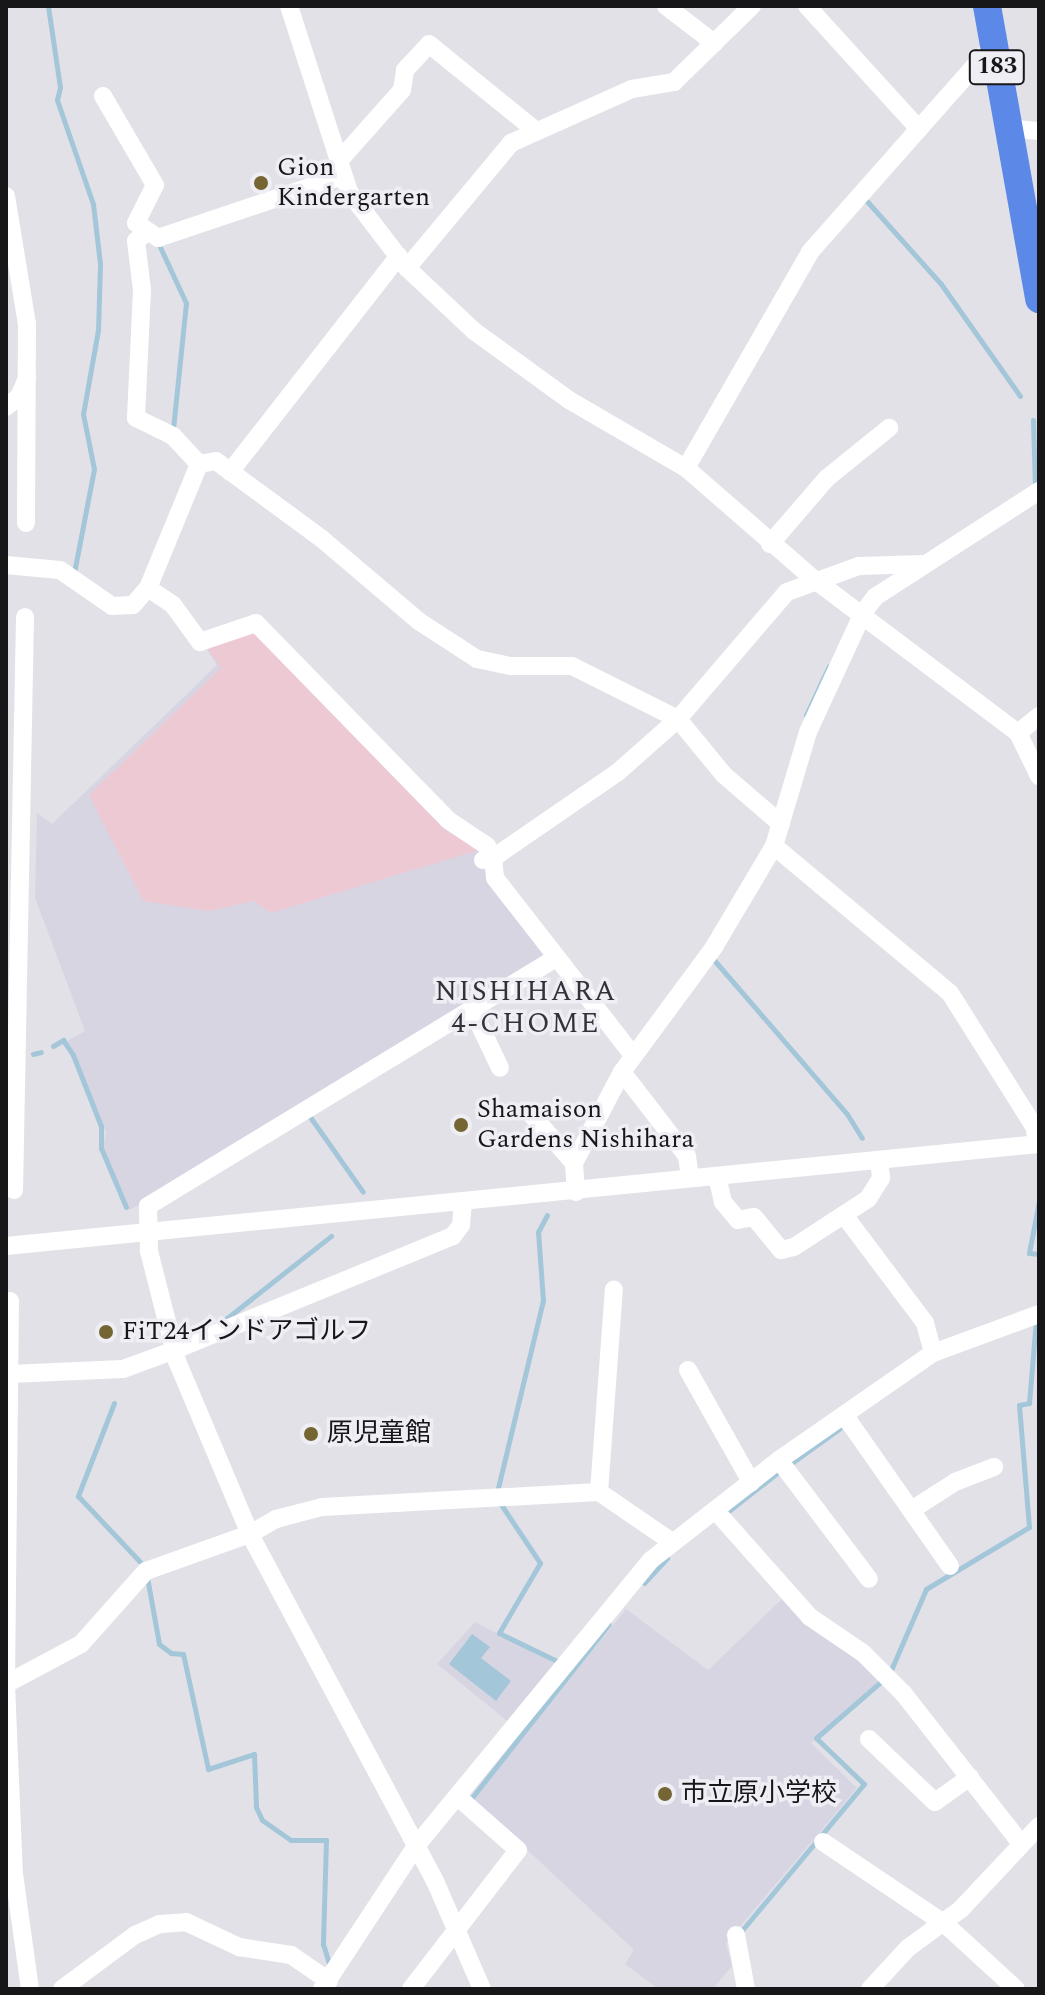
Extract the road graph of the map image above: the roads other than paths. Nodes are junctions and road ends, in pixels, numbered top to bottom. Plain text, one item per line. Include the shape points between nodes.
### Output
1 (289, 6) edge
2 (666, 6) edge
3 (752, 6) edge
4 (807, 6) edge
5 (987, 6) edge
6 (714, 43) junction
7 (993, 45) junction
8 (103, 96) dead end
9 (1009, 128) junction
10 (919, 129) junction
11 (536, 131) junction
12 (1039, 131) edge
13 (340, 169) junction
14 (6, 196) edge
15 (147, 232) junction
16 (403, 262) junction
17 (1039, 299) edge
18 (29, 372) junction
19 (6, 407) edge
20 (889, 428) dead end
21 (199, 464) junction
22 (686, 468) junction
23 (230, 472) junction
24 (1039, 491) edge
25 (26, 523) dead end
26 (770, 544) junction
27 (923, 564) junction
28 (6, 565) edge
29 (815, 580) junction
30 (148, 588) junction
31 (863, 613) junction
32 (25, 617) dead end
33 (6, 697) edge
34 (22, 715) junction
35 (1039, 716) edge
36 (678, 719) junction
37 (1018, 733) junction
38 (1039, 776) edge
39 (781, 824) junction
40 (774, 846) junction
41 (488, 859) junction
42 (554, 959) junction
43 (472, 1009) junction
44 (11, 1054) edge
45 (632, 1054) junction
46 (500, 1068) dead end
47 (622, 1072) junction
48 (530, 1113) dead end
49 (1037, 1144) edge
50 (879, 1160) junction
51 (574, 1163) junction
52 (717, 1176) junction
53 (690, 1178) junction
54 (14, 1190) dead end
55 (576, 1192) junction
56 (463, 1203) junction
57 (844, 1215) junction
58 (150, 1231) junction
59 (6, 1246) edge
60 (614, 1290) dead end
61 (10, 1301) dead end
62 (1039, 1314) edge
63 (175, 1350) junction
64 (933, 1353) junction
65 (688, 1370) dead end
66 (10, 1374) junction
67 (7, 1411) edge
68 (845, 1416) junction
69 (779, 1460) junction
70 (994, 1467) dead end
71 (751, 1482) junction
72 (599, 1492) junction
73 (913, 1509) junction
74 (715, 1510) junction
75 (250, 1534) junction
76 (672, 1542) junction
77 (950, 1566) dead end
78 (869, 1579) dead end
79 (6, 1684) edge
80 (6, 1708) edge
81 (869, 1739) dead end
82 (970, 1777) junction
83 (459, 1798) junction
84 (1039, 1826) edge
85 (823, 1842) dead end
86 (1020, 1842) junction
87 (416, 1846) junction
88 (945, 1924) junction
89 (454, 1931) junction
90 (736, 1935) dead end
91 (326, 1985) edge
92 (30, 1989) edge
93 (62, 1989) edge
94 (411, 1989) edge
95 (482, 1989) edge
96 (746, 1989) edge
97 (870, 1989) edge
98 (1016, 1989) edge

1 - 13 street
2 - 6 street
3 - 6 street
4 - 10 street
5 - 7 highway, 183
6 - 11 street via 674,82 632,89
7 - 9 highway, 183
7 - 10 street
8 - 15 street via 155,185 136,223
9 - 12 street
9 - 17 highway, 183
10 - 22 street via 810,252
11 - 13 street via 429,44 405,70 402,90
11 - 16 street via 511,143
13 - 15 street via 158,238
13 - 16 street
14 - 18 street
15 - 21 street via 136,241 142,290 136,418 173,436
16 - 22 street via 474,331 569,400
16 - 23 street
18 - 19 street via 19,397
18 - 25 street
20 - 26 street via 827,478
21 - 23 street via 216,461
21 - 30 street
22 - 26 street
23 - 36 street via 322,539 420,622 477,659 511,666 572,666
24 - 27 street
26 - 29 street
27 - 29 street via 859,566
27 - 31 street via 875,597
28 - 30 street via 60,570 119,608 139,601
29 - 31 street
29 - 36 street via 787,592
30 - 41 street via 173,605 200,642 256,623 448,820 487,846
31 - 37 street
31 - 39 street via 808,732
32 - 34 street
33 - 34 street
34 - 44 street
35 - 37 street
36 - 39 street via 724,775
36 - 41 street via 569,810
37 - 38 street
39 - 40 street
40 - 45 street via 714,947
40 - 49 street via 950,993 1035,1128
41 - 42 street via 495,878
42 - 43 street
42 - 45 street
43 - 46 street
43 - 58 street via 154,1201 148,1206
44 - 54 street
45 - 47 street
47 - 51 street
47 - 53 street via 687,1156
48 - 51 street
49 - 50 street
50 - 52 street
50 - 57 street via 877,1190
51 - 55 street
52 - 53 street
52 - 57 street via 723,1202 738,1220 754,1217 781,1250
53 - 55 street
55 - 56 street
56 - 58 street
56 - 63 street via 461,1225 453,1236
57 - 64 street via 925,1323
58 - 59 street
58 - 63 street via 149,1251
60 - 72 street
61 - 66 street
62 - 64 street
63 - 66 street via 123,1369
63 - 75 street
64 - 68 street
65 - 71 street
66 - 67 street
67 - 79 street
68 - 69 street
68 - 73 street
69 - 71 street
69 - 78 street
70 - 73 street via 955,1482
71 - 74 street
72 - 75 street via 322,1507 276,1519
72 - 76 street via 621,1502
73 - 77 street
74 - 76 street
74 - 82 street via 810,1617 863,1653 903,1693
75 - 79 street via 146,1571 81,1644
75 - 87 street
76 - 83 street via 612,1602
79 - 80 street
80 - 92 street via 14,1874
81 - 82 street via 935,1802
82 - 86 street
83 - 87 street
83 - 89 street via 518,1850
84 - 86 street
85 - 88 street
86 - 88 street
87 - 89 street
87 - 91 street
88 - 97 street via 908,1948
88 - 98 street
89 - 94 street
89 - 95 street
90 - 96 street
91 - 93 street via 291,1955 239,1947 186,1922 160,1924 135,1935

